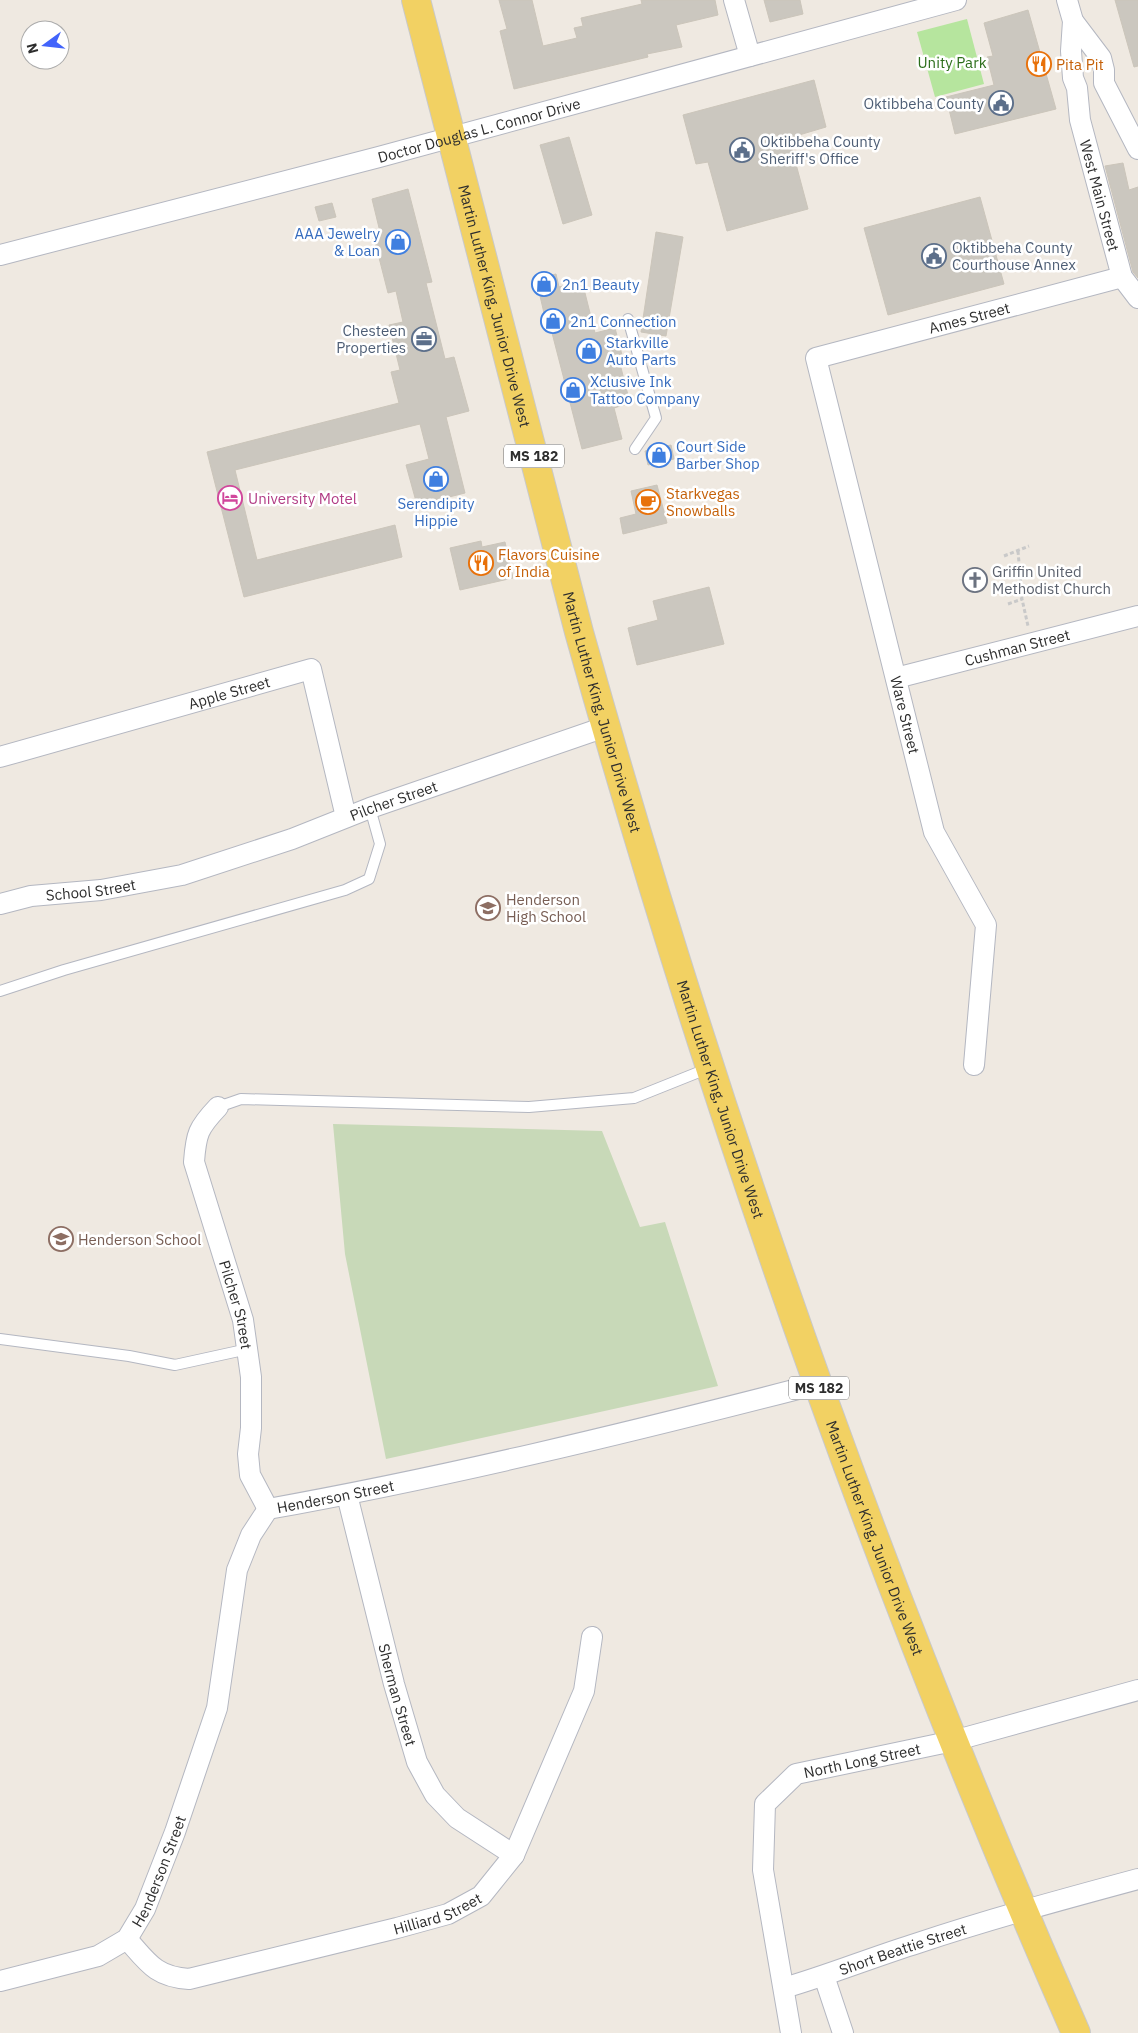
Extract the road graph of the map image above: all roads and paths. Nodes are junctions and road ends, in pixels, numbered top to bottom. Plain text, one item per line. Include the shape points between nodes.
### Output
1 (416, 0) edge
2 (734, 0) edge
3 (956, 0) edge
4 (1067, 0) edge
5 (1073, 21) junction
6 (750, 56) junction
7 (1104, 83) junction
8 (1078, 88) junction
9 (452, 137) junction
10 (1138, 149) edge
11 (0, 255) edge
12 (1122, 277) junction
13 (1138, 298) edge
14 (628, 319) dead end
15 (816, 358) joint
16 (635, 449) dead end
17 (1029, 546) dead end
18 (1018, 550) junction
19 (1004, 556) dead end
20 (1022, 599) junction
21 (1008, 604) dead end
22 (1138, 616) edge
23 (1032, 643) junction
24 (896, 678) junction
25 (606, 726) junction
26 (0, 758) edge
27 (370, 808) junction
28 (346, 817) junction
29 (182, 875) joint
30 (0, 904) edge
31 (0, 992) edge
32 (974, 1065) dead end
33 (710, 1068) junction
34 (218, 1107) joint
35 (0, 1340) edge
36 (248, 1349) junction
37 (817, 1383) junction
38 (347, 1495) junction
39 (268, 1509) junction
40 (592, 1637) dead end
41 (1138, 1690) edge
42 (953, 1741) junction
43 (514, 1855) junction
44 (1138, 1879) edge
45 (1023, 1911) junction
46 (127, 1939) junction
47 (824, 1976) junction
48 (0, 1982) edge
49 (784, 1988) junction
50 (791, 2033) edge
51 (843, 2033) edge
52 (1076, 2033) edge

1 - 9 main road, MS 182
2 - 6 street
3 - 6 street, Doctor Douglas L. Connor Drive
4 - 5 street, West Main Street
5 - 7 street via 1101,58
5 - 8 street, West Main Street via 1072,78
6 - 9 street, Doctor Douglas L. Connor Drive
7 - 8 street via 1092,90
7 - 10 street
8 - 12 street, West Main Street via 1080,120
9 - 11 street, Doctor Douglas L. Connor Drive
9 - 25 main road, Martin Luther King, Junior Drive West / MS 182
12 - 13 street, West Main Street
12 - 15 street, Ames Street
14 - 16 lane via 656,418
15 - 24 street, Ware Street
17 - 18 path
18 - 19 path
18 - 20 path
20 - 21 path
20 - 23 path
22 - 23 street, Cushman Street
23 - 24 street, Cushman Street
24 - 32 street, Ware Street via 934,832 986,925
25 - 27 street, Pilcher Street
25 - 33 main road, Martin Luther King, Junior Drive West / MS 182
26 - 28 street, Apple Street via 311,669
27 - 28 street, Pilcher Street
27 - 31 lane via 380,844 370,879 344,890 64,970
28 - 29 street, Pilcher Street via 292,839
29 - 30 street, School Street via 101,890 31,896
33 - 34 lane via 634,1098 529,1107 241,1099
33 - 37 main road, Martin Luther King, Junior Drive West / MS 182
34 - 36 street, Pilcher Street via 195,1138 194,1162 243,1320
35 - 36 lane via 175,1365
36 - 39 street, Pilcher Street via 252,1377 250,1475
37 - 38 street, Henderson Street via 668,1423
37 - 42 main road, Martin Luther King, Junior Drive West / MS 182
38 - 39 street, Henderson Street
38 - 43 street, Sherman Street via 417,1762 434,1795 458,1818
39 - 46 street, Henderson Street via 251,1535 237,1570 217,1708 176,1832 149,1900
40 - 43 street, Hilliard Street via 584,1691
41 - 42 street, North Long Street
42 - 45 main road, Martin Luther King, Junior Drive West / MS 182
42 - 49 street, North Long Street via 796,1774 764,1804 763,1870
43 - 46 street, Hilliard Street via 481,1896 448,1914 189,1979 172,1978 151,1967
44 - 45 street, Short Beattie Street
45 - 47 street, Short Beattie Street via 919,1942
45 - 52 main road, Martin Luther King, Junior Drive West / MS 182
46 - 48 street via 98,1956
47 - 49 street, Short Beattie Street
47 - 51 street
49 - 50 street, North Long Street

